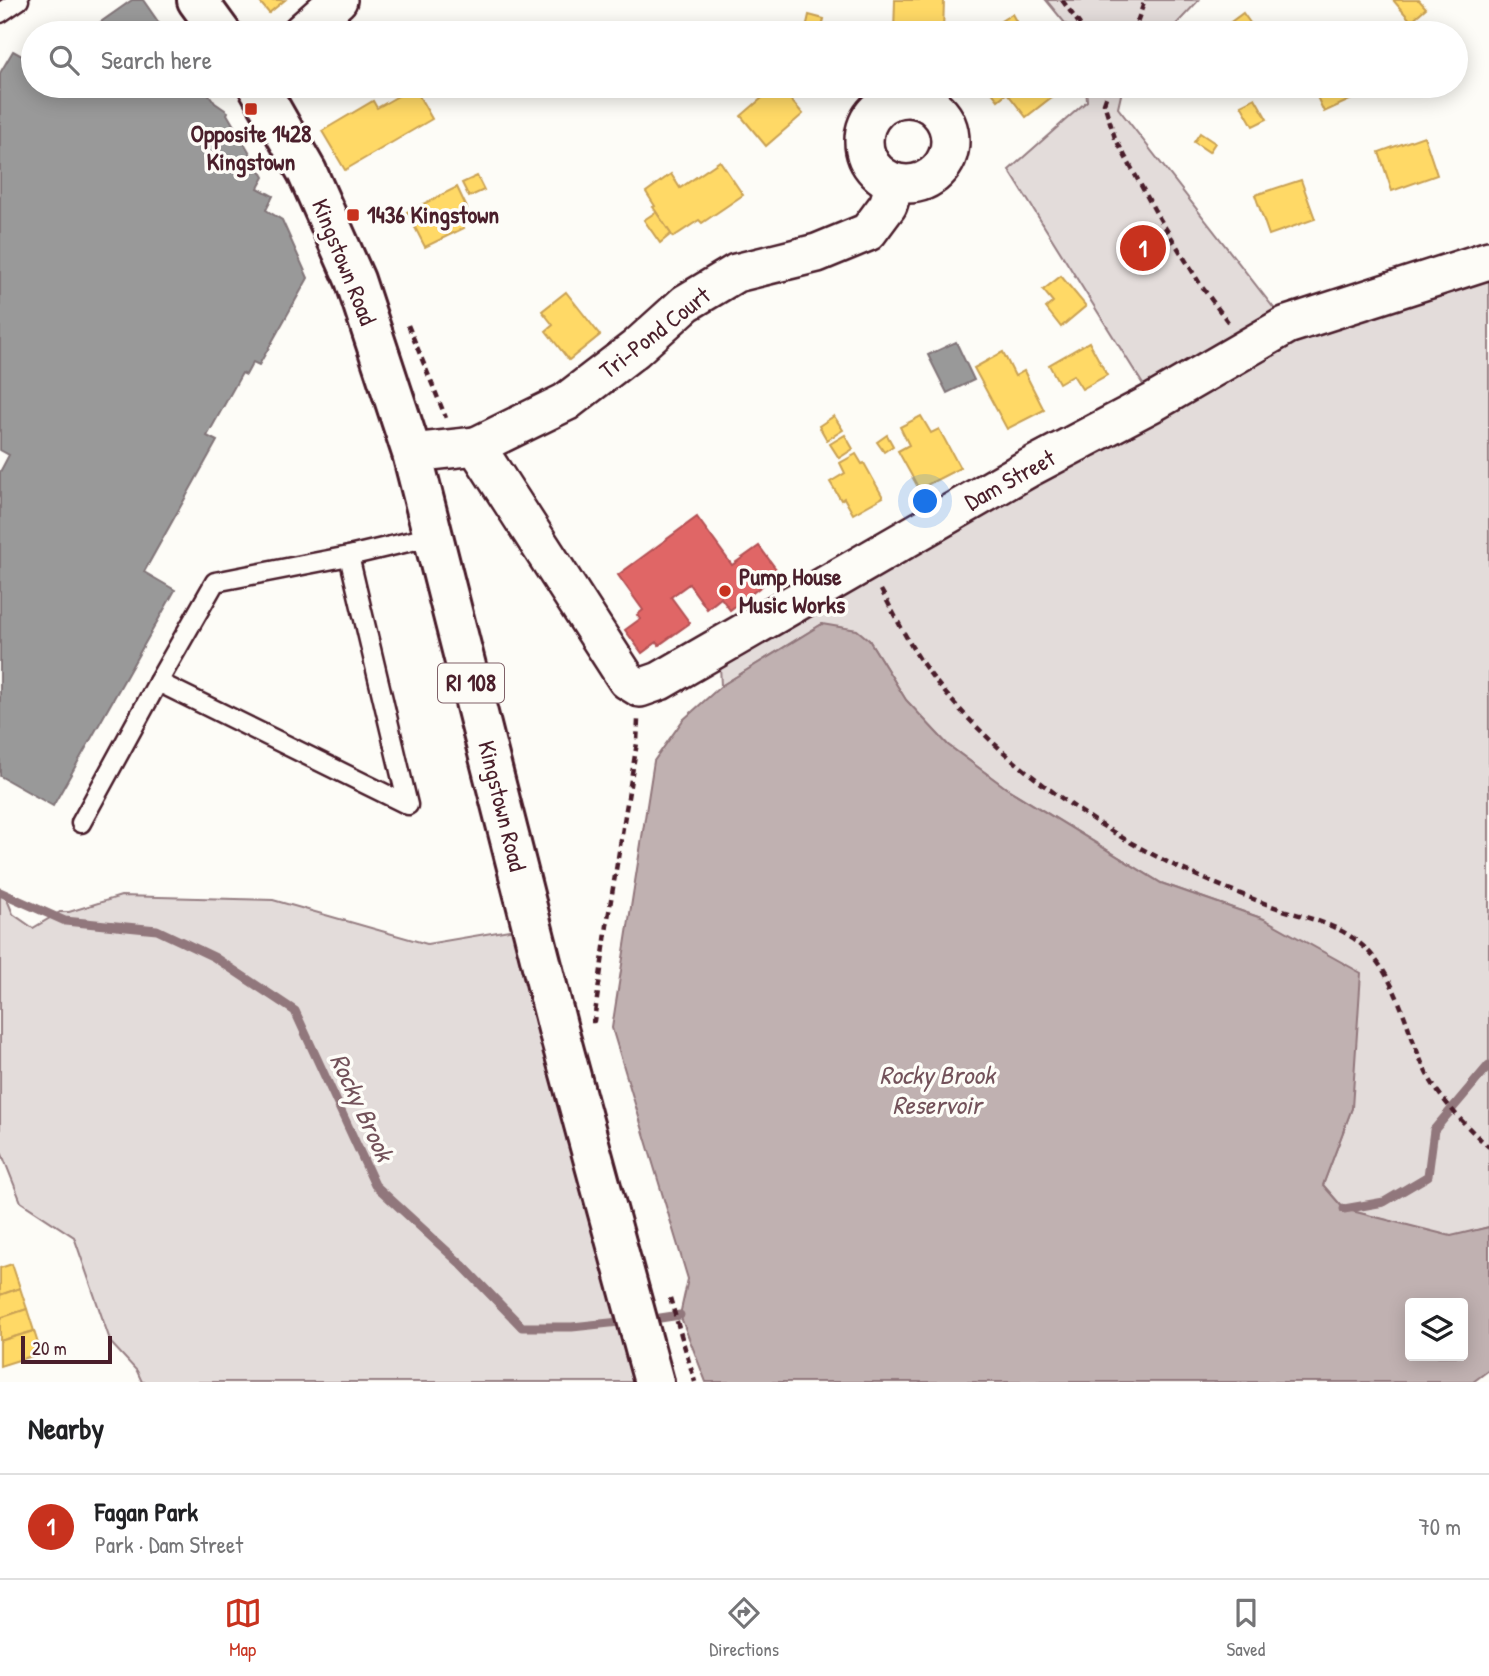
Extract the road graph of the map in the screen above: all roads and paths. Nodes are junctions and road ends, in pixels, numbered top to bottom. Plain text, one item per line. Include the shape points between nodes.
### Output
1 (19, 0) edge
2 (197, 0) edge
3 (338, 0) edge
4 (1062, 0) edge
5 (1145, 0) edge
6 (0, 13) edge
7 (212, 21) edge
8 (314, 21) edge
9 (1077, 21) edge
10 (1137, 21) edge
11 (265, 98) edge
12 (1106, 98) edge
13 (895, 183) dead end
14 (1489, 260) edge
15 (1248, 348) junction
16 (476, 446) junction
17 (412, 453) junction
18 (433, 536) junction
19 (349, 556) junction
20 (866, 563) junction
21 (158, 682) junction
22 (640, 688) junction
23 (81, 823) dead end
24 (558, 1029) junction
25 (1489, 1147) edge
26 (670, 1298) dead end
27 (654, 1382) edge
28 (695, 1382) edge

1 - 6 lane
2 - 7 main road
3 - 8 street
4 - 9 path
5 - 10 path
11 - 17 main road, Kingstown Road / RI 108 via 307,172 355,280
12 - 15 path via 1115,138 1154,211
13 - 16 street, Tri-Pond Court via 888,205 868,232 817,253 736,273 686,303 566,402
14 - 15 street, Dam Street via 1287,325
15 - 20 street, Dam Street
16 - 17 street
16 - 22 street via 626,680
17 - 18 main road, Kingstown Road / RI 108
18 - 19 lane
18 - 24 main road, Kingstown Road / RI 108
19 - 21 lane via 215,583
19 - 21 lane via 408,805
20 - 22 street, Dam Street via 660,681
20 - 25 path via 923,664 968,718 1030,774 1096,823 1181,868 1354,938 1387,973 1426,1073 1469,1131
21 - 23 lane
22 - 24 path via 637,743 594,1021
24 - 27 main road, Kingstown Road / RI 108
26 - 28 path

